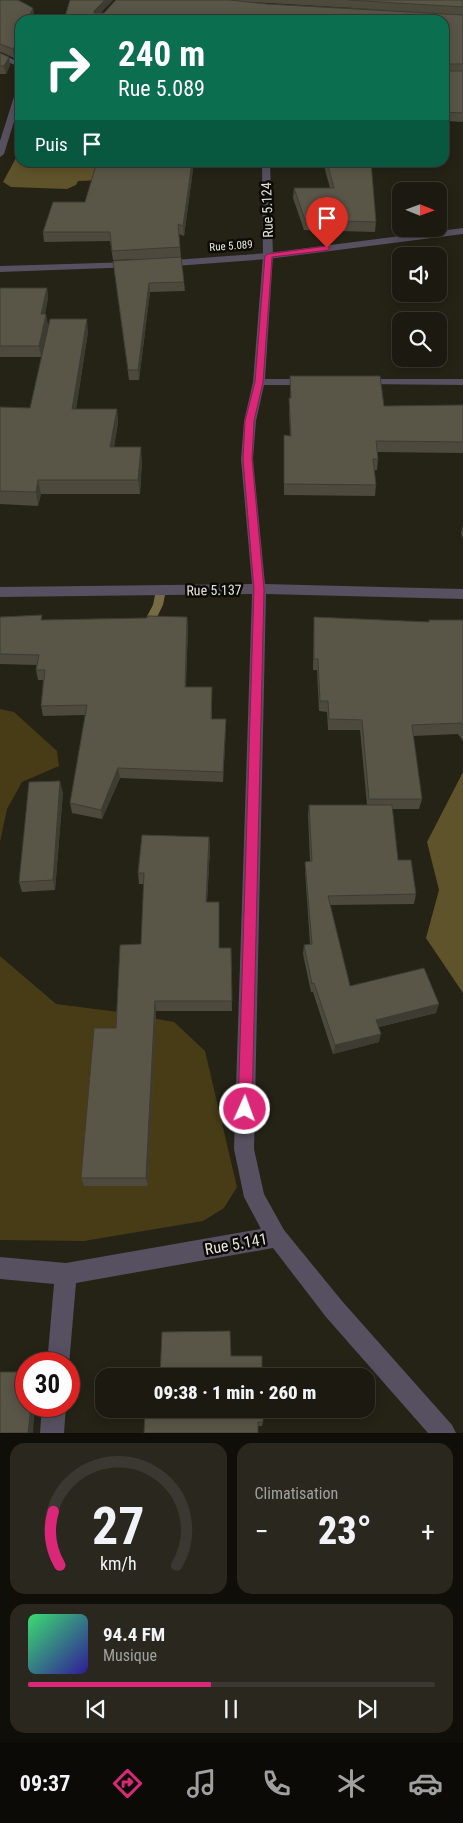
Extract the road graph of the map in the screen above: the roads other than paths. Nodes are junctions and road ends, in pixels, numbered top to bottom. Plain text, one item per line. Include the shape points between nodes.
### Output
1 (0, 56) edge
2 (15, 63) edge
3 (15, 105) edge
4 (0, 154) edge
5 (266, 167) edge
6 (463, 231) edge
7 (268, 256) junction
8 (0, 269) edge
9 (259, 382) junction
10 (317, 382) edge
11 (346, 382) edge
12 (463, 382) edge
13 (259, 589) junction
14 (0, 592) edge
15 (463, 594) edge
16 (277, 1237) junction
17 (0, 1268) edge
18 (66, 1274) junction
19 (59, 1352) edge
20 (53, 1417) edge
21 (52, 1433) edge
22 (444, 1433) edge

1 - 2 street
3 - 4 street
5 - 7 street, Rue 5.124
6 - 7 street, Rue 5.089
7 - 8 street, Rue 5.089 via 144,265
7 - 9 street, Rue 5.124
9 - 10 street
9 - 13 street, Rue 5.124 via 250,421 247,459
11 - 12 street
13 - 14 street, Rue 5.137
13 - 15 street, Rue 5.137
13 - 16 street, Rue 5.124 via 244,1149 254,1197
16 - 18 street, Rue 5.141
16 - 22 street, Rue 5.141 via 334,1310
17 - 18 street, Rue 5.141
18 - 19 street
20 - 21 street

